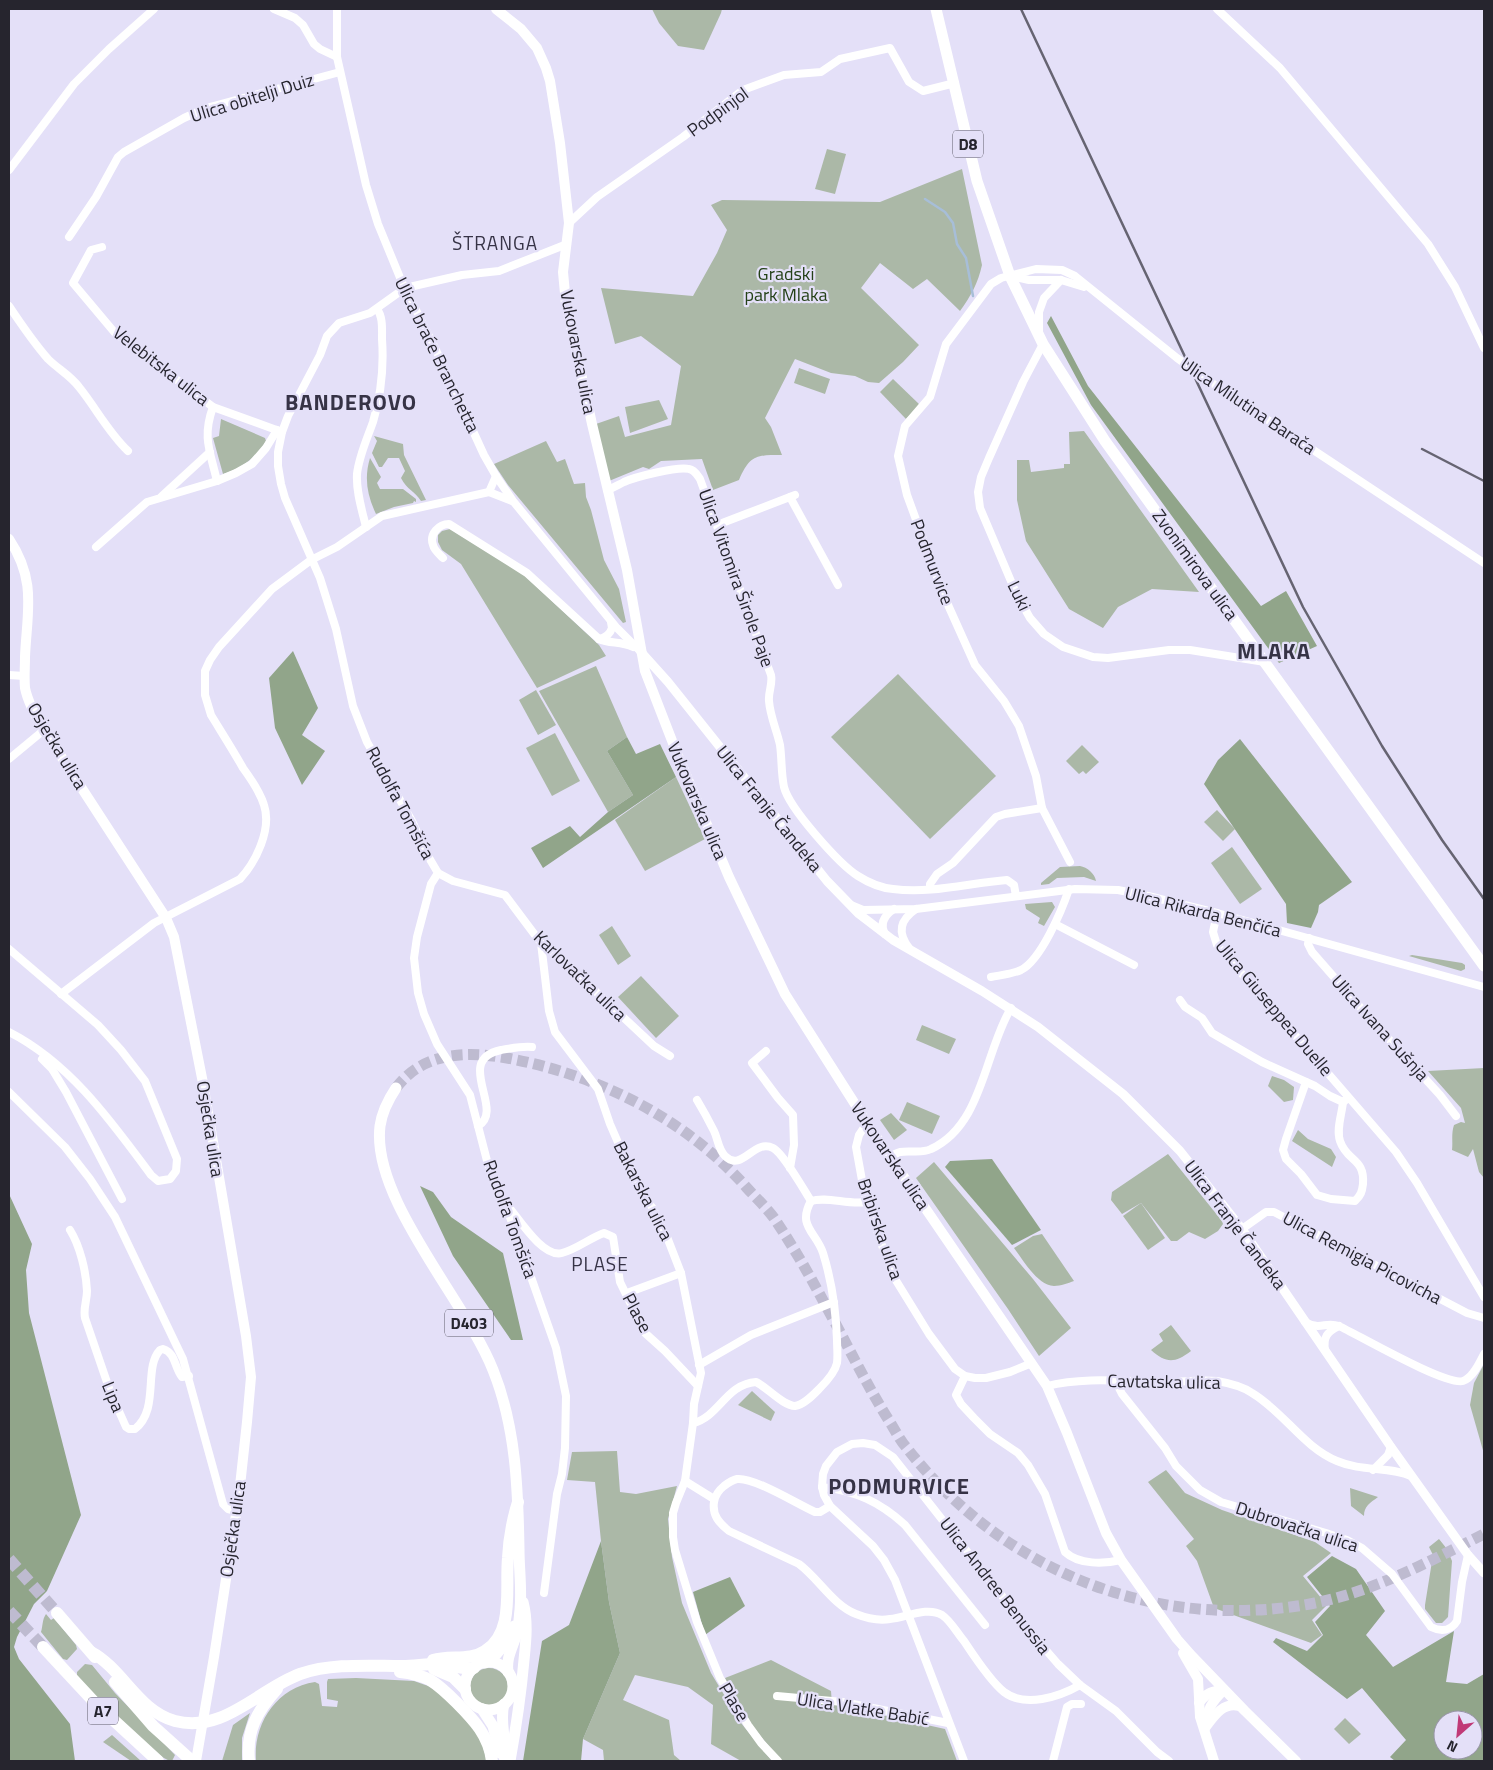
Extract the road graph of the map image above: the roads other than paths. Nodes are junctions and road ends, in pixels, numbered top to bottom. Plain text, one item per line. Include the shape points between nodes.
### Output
1 (154, 9) edge
2 (274, 9) edge
3 (337, 9) edge
4 (496, 9) edge
5 (936, 9) edge
6 (1217, 9) edge
7 (337, 57) junction
8 (340, 72) junction
9 (955, 83) junction
10 (9, 170) edge
11 (569, 223) junction
12 (69, 238) dead end
13 (566, 244) junction
14 (102, 247) dead end
15 (1010, 276) junction
16 (1061, 280) junction
17 (405, 288) junction
18 (1089, 288) junction
19 (9, 306) edge
20 (378, 309) junction
21 (1042, 342) junction
22 (1484, 348) edge
23 (213, 407) junction
24 (279, 431) junction
25 (128, 451) dead end
26 (210, 452) junction
27 (496, 476) junction
28 (217, 481) junction
29 (607, 490) junction
30 (489, 492) junction
31 (159, 498) junction
32 (514, 502) junction
33 (717, 525) junction
34 (366, 527) junction
35 (9, 539) edge
36 (96, 547) dead end
37 (443, 558) dead end
38 (311, 560) junction
39 (1484, 563) edge
40 (838, 585) dead end
41 (609, 618) junction
42 (598, 639) junction
43 (641, 652) junction
44 (1265, 662) junction
45 (9, 675) edge
46 (24, 676) junction
47 (44, 730) junction
48 (9, 759) edge
49 (1042, 808) junction
50 (1070, 862) dead end
51 (438, 873) junction
52 (930, 889) junction
53 (1069, 890) junction
54 (1016, 896) junction
55 (849, 904) junction
56 (894, 909) junction
57 (916, 909) junction
58 (1217, 913) junction
59 (166, 918) junction
60 (1055, 924) junction
61 (885, 934) junction
62 (1310, 938) junction
63 (541, 943) junction
64 (9, 949) edge
65 (912, 952) junction
66 (1134, 965) dead end
67 (1484, 966) edge
68 (991, 977) dead end
69 (1484, 987) edge
70 (62, 994) junction
71 (1180, 1000) dead end
72 (1011, 1008) junction
73 (9, 1032) edge
74 (532, 1047) dead end
75 (766, 1051) dead end
76 (44, 1055) junction
77 (670, 1056) dead end
78 (1306, 1082) junction
79 (396, 1088) tunnel mouth
80 (9, 1092) edge
81 (697, 1100) dead end
82 (1346, 1100) junction
83 (1456, 1116) dead end
84 (867, 1123) junction
85 (478, 1126) junction
86 (890, 1156) junction
87 (790, 1168) junction
88 (122, 1199) dead end
89 (811, 1201) junction
90 (866, 1202) junction
91 (505, 1203) junction
92 (1242, 1229) junction
93 (70, 1230) dead end
94 (681, 1273) junction
95 (627, 1293) junction
96 (1484, 1297) edge
97 (834, 1302) junction
98 (1484, 1318) edge
99 (1305, 1322) junction
100 (1339, 1326) junction
101 (1324, 1350) junction
102 (1484, 1354) edge
103 (1032, 1363) junction
104 (698, 1365) junction
105 (189, 1376) junction
106 (965, 1376) junction
107 (1116, 1382) junction
108 (698, 1386) junction
109 (1047, 1386) junction
110 (693, 1423) junction
111 (1391, 1448) junction
112 (1373, 1470) junction
113 (1411, 1476) junction
114 (685, 1481) junction
115 (822, 1487) junction
116 (714, 1499) junction
117 (518, 1502) junction
118 (830, 1506) junction
119 (236, 1512) junction
120 (1468, 1556) junction
121 (1121, 1560) junction
122 (1484, 1572) edge
123 (520, 1593) junction
124 (544, 1593) dead end
125 (57, 1613) tunnel mouth
126 (907, 1616) junction
127 (518, 1617) junction
128 (985, 1625) dead end
129 (1177, 1639) junction
130 (90, 1652) junction
131 (480, 1665) junction
132 (355, 1666) junction
133 (424, 1666) junction
134 (508, 1672) junction
135 (282, 1684) junction
136 (1080, 1685) junction
137 (465, 1689) junction
138 (1224, 1690) junction
139 (777, 1696) dead end
140 (1199, 1703) junction
141 (504, 1704) junction
142 (1081, 1704) dead end
143 (1239, 1706) junction
144 (482, 1709) junction
145 (948, 1723) junction
146 (1205, 1729) junction
147 (187, 1757) edge
148 (147, 1761) edge
149 (158, 1761) edge
150 (196, 1761) edge
151 (249, 1761) edge
152 (492, 1761) edge
153 (502, 1761) edge
154 (510, 1761) edge
155 (778, 1761) edge
156 (964, 1761) edge
157 (1053, 1761) edge
158 (1169, 1761) edge
159 (1214, 1761) edge
160 (1296, 1761) edge

1 - 10 street via 74,84
2 - 7 street via 303,24 314,44
3 - 7 street, Ulica braće Branchetta
4 - 11 main road, Vukovarska ulica via 530,39 546,68 560,143
5 - 9 main road, D8
6 - 22 street via 1280,68 1428,244 1455,288
7 - 8 street, Ulica braće Branchetta
8 - 12 street, Ulica obitelji Duiz via 206,108 124,152
8 - 17 street, Ulica braće Branchetta via 370,200
9 - 11 street, Podpinjol via 923,91 909,82 890,48 840,59 821,72 784,75 743,90 597,197
9 - 15 main road, D8 via 977,181
11 - 13 main road, Vukovarska ulica
13 - 17 street via 499,271 462,275
13 - 29 main road, Vukovarska ulica via 563,272 566,304
14 - 23 street, Velebitska ulica via 91,250 74,283 115,333
15 - 16 street via 1028,280
15 - 18 street, Ulica Milutina Barača via 1036,269 1062,270
15 - 21 main road, Zvonimirova ulica / D8
15 - 49 street, Podmurvice via 991,284 949,339 930,397 904,428 898,456 907,495 944,596 975,665 1019,726 1036,776
16 - 18 street
16 - 21 street via 1045,295 1040,307 1038,325
17 - 20 street, Rudolfa Tomšića
17 - 27 street, Ulica braće Branchetta
18 - 39 street, Ulica Milutina Barača via 1206,379
19 - 25 street via 32,340 78,386 110,432
20 - 24 street, Rudolfa Tomšića via 333,328
20 - 34 street via 382,372 378,402 358,472 358,490
21 - 44 main road, Zvonimirova ulica / D8 via 1106,441
21 - 44 street, Luki via 989,458 978,492 980,508 1030,618 1044,634 1063,647 1093,656 1108,658 1190,650
23 - 24 street, Velebitska ulica
23 - 26 street via 206,432
24 - 28 street via 256,460
24 - 38 street, Rudolfa Tomšića via 281,484
26 - 28 street
26 - 31 street
27 - 30 street
27 - 32 street, Ulica braće Branchetta
28 - 31 street
29 - 33 street, Ulica Vitomira Širole Paje via 662,472 689,469 700,480
29 - 43 main road, Vukovarska ulica via 627,570
30 - 32 street
30 - 34 street via 386,514
31 - 36 street via 147,502
32 - 41 street, Ulica braće Branchetta
33 - 40 street via 792,496
33 - 52 street, Ulica Vitomira Širole Paje via 771,675 769,703 782,756 784,788 792,805 838,859 857,876 884,888
34 - 38 street via 338,547
35 - 46 main road, Osječka ulica via 28,582
37 - 42 street via 433,547 432,538 437,529 449,524 527,573
38 - 51 street, Rudolfa Tomšića via 320,578 353,706 367,742
38 - 59 street via 272,589 219,647 207,665 206,704 264,806 264,836 240,879
41 - 42 street via 612,630
41 - 43 street, Ulica braće Branchetta
42 - 43 street via 623,643
43 - 55 street, Ulica Franje Čandeka
43 - 84 main road, Vukovarska ulica via 645,671 676,751 765,955 785,994
44 - 67 main road, Zvonimirova ulica / D8
45 - 46 street
46 - 47 main road, Osječka ulica via 28,699
47 - 48 street
47 - 59 main road, Osječka ulica
49 - 50 street, Podmurvice
49 - 52 street via 996,817 953,863 937,874
51 - 63 street, Karlovačka ulica via 452,881 505,895
51 - 85 street, Rudolfa Tomšića via 431,884 417,937 414,958 418,992 437,1044 470,1095
52 - 54 street, Ulica Vitomira Širole Paje via 1007,880 1014,885
53 - 54 street, Ulica Rikarda Benčića
53 - 58 street, Ulica Rikarda Benčića via 1097,888 1133,892
53 - 60 street
54 - 57 street, Ulica Rikarda Benčića
55 - 56 street, Ulica Rikarda Benčića via 863,910
55 - 61 street, Ulica Franje Čandeka
56 - 57 street, Ulica Rikarda Benčića
56 - 61 street via 882,923
57 - 65 street via 906,918 901,930 902,938
58 - 62 street, Ulica Rikarda Benčića
58 - 82 street, Ulica Giuseppea Duelle via 1213,932 1218,946
59 - 70 street via 154,923
59 - 119 main road, Osječka ulica via 174,937 201,1074 251,1377
60 - 66 street
60 - 68 street via 1026,967
61 - 65 street, Ulica Franje Čandeka
62 - 69 street, Ulica Rikarda Benčića
62 - 83 street, Ulica Ivana Sušnja via 1308,944 1312,952
63 - 77 street, Karlovačka ulica via 654,1046
63 - 94 street, Bakarska ulica via 555,1032 598,1089 640,1193 652,1207 667,1236
64 - 70 street
65 - 72 street, Ulica Franje Čandeka
70 - 76 street via 98,1025 145,1081 178,1159 170,1180 158,1181 151,1175 91,1097
71 - 78 street, Ulica Giuseppea Duelle via 1202,1018 1212,1032 1262,1062
72 - 86 street via 1000,1026 972,1108 959,1127 929,1151 901,1152
72 - 92 street, Ulica Franje Čandeka via 1134,1104 1180,1150
73 - 76 street
74 - 85 street via 491,1052 484,1059 480,1069 486,1116
75 - 87 street via 752,1063 793,1115 794,1145
76 - 88 street via 43,1059 66,1092
78 - 82 street, Ulica Giuseppea Duelle via 1330,1096
78 - 82 street, Ulica Giuseppea Duelle via 1283,1150 1286,1159 1317,1195 1355,1201 1362,1191 1364,1172 1347,1154 1341,1142 1339,1128
79 - 117 main road, D403 via 386,1105 380,1127 380,1151 385,1173 410,1226 463,1312 493,1370 510,1428
80 - 105 street, Lipa via 64,1147 115,1217
81 - 87 street via 725,1156 734,1161 741,1160 768,1146 776,1150
82 - 96 street, Ulica Giuseppea Duelle via 1396,1152
84 - 86 main road, Vukovarska ulica
84 - 90 street, Bribirska ulica via 859,1134 856,1147
85 - 91 street, Rudolfa Tomšića via 492,1180
86 - 103 main road, Vukovarska ulica
87 - 89 street
89 - 90 street
89 - 97 street via 806,1221 822,1250
90 - 106 street, Bribirska ulica via 892,1274 946,1359
91 - 95 street, Plase via 538,1242 553,1252 563,1252 604,1233 609,1234 614,1242 620,1282
91 - 124 street, Rudolfa Tomšića via 556,1348 566,1396 565,1448
92 - 98 street, Ulica Remigia Picovicha via 1266,1212 1274,1212 1467,1313
92 - 99 street, Ulica Franje Čandeka
93 - 105 street, Lipa via 84,1271 87,1291 85,1318 126,1427 135,1429 145,1418 155,1358 160,1350 163,1348 172,1353 179,1373 182,1377
94 - 95 street
94 - 104 street, Bakarska ulica
95 - 108 street, Plase via 645,1333
97 - 104 street via 751,1335
97 - 110 street via 837,1364 814,1394 794,1406 756,1382 747,1382 731,1392 705,1419
99 - 100 street via 1318,1327
99 - 101 street, Ulica Franje Čandeka
100 - 101 street via 1325,1336
100 - 102 street via 1444,1379 1461,1382 1467,1379
101 - 111 street, Ulica Franje Čandeka
103 - 106 street via 986,1378
103 - 109 main road, Vukovarska ulica
104 - 108 street, Bakarska ulica via 701,1373
105 - 119 street, Lipa via 221,1497 225,1507
106 - 121 street via 956,1395 961,1404 1028,1465 1045,1494 1063,1548 1069,1556 1104,1563
107 - 109 street, Cavtatska ulica via 1075,1380
107 - 112 street, Cavtatska ulica via 1216,1381 1243,1388 1274,1408 1325,1455 1344,1464
107 - 120 street, Dubrovačka ulica via 1176,1466 1200,1490 1221,1502 1348,1540 1362,1548 1392,1574 1436,1630 1448,1629 1457,1620
108 - 110 street, Bakarska ulica
109 - 121 main road, Vukovarska ulica via 1106,1533
110 - 114 street, Bakarska ulica
111 - 112 street
111 - 113 street, Ulica Franje Čandeka
112 - 113 street, Cavtatska ulica
113 - 120 street, Ulica Franje Čandeka
114 - 116 street
114 - 155 street, Plase via 676,1503 673,1537 697,1622 720,1678 748,1725
115 - 118 street, Ulica Andree Benussia
115 - 128 street via 860,1496 890,1511 905,1525
115 - 136 street, Ulica Andree Benussia via 826,1466 837,1452 852,1444 863,1443 875,1445 886,1452 919,1489 1032,1634
116 - 118 street via 726,1484 739,1479 751,1481 815,1512
116 - 126 street via 716,1515 729,1531 799,1564 841,1605 854,1613 878,1620
117 - 123 main road, D403
117 - 133 highway via 511,1527 506,1617 500,1634 485,1651 469,1656 438,1658
118 - 126 street, Ulica Andree Benussia via 884,1560 895,1580
119 - 150 main road, Osječka ulica
120 - 122 street, Ulica Franje Čandeka
121 - 129 main road, Vukovarska ulica
123 - 127 main road, D403
123 - 154 main road via 526,1617 525,1643 522,1687
125 - 130 highway, A7
126 - 136 street via 924,1612 942,1615 1004,1692 1010,1695 1046,1700
126 - 145 street, Ulica Andree Benussia
127 - 131 main road, D403 via 500,1652
127 - 134 main road, D403
129 - 138 main road, Vukovarska ulica
129 - 140 main road, Vukovarska ulica via 1198,1679
130 - 135 highway via 106,1662 153,1710 184,1722 206,1722 227,1715
130 - 147 highway, A7 via 153,1726
131 - 133 highway via 460,1668 439,1664
131 - 134 main road via 495,1663
131 - 137 main road, D403 via 467,1677
132 - 133 highway
132 - 135 highway via 310,1672
132 - 152 highway via 413,1674 438,1685 480,1728
133 - 137 highway via 446,1673
134 - 141 main road, D403 via 512,1692
135 - 151 highway via 263,1704 252,1727
136 - 158 street, Ulica Andree Benussia via 1116,1711
137 - 144 main road, D403 via 473,1704
138 - 140 main road via 1208,1693
138 - 143 main road
138 - 146 main road, Vukovarska ulica via 1208,1708
139 - 145 street, Ulica Vlatke Babić via 843,1702
140 - 146 main road, Vukovarska ulica
141 - 144 main road via 494,1709
141 - 153 main road, D403 via 505,1749
142 - 157 street via 1067,1707
143 - 146 main road via 1232,1704 1220,1710
143 - 160 main road
144 - 153 main road, D403 via 493,1726
145 - 156 street, Ulica Andree Benussia
146 - 159 main road, Vukovarska ulica
148 - 149 highway, A7 via 58,1672 47,1652 96,1704

